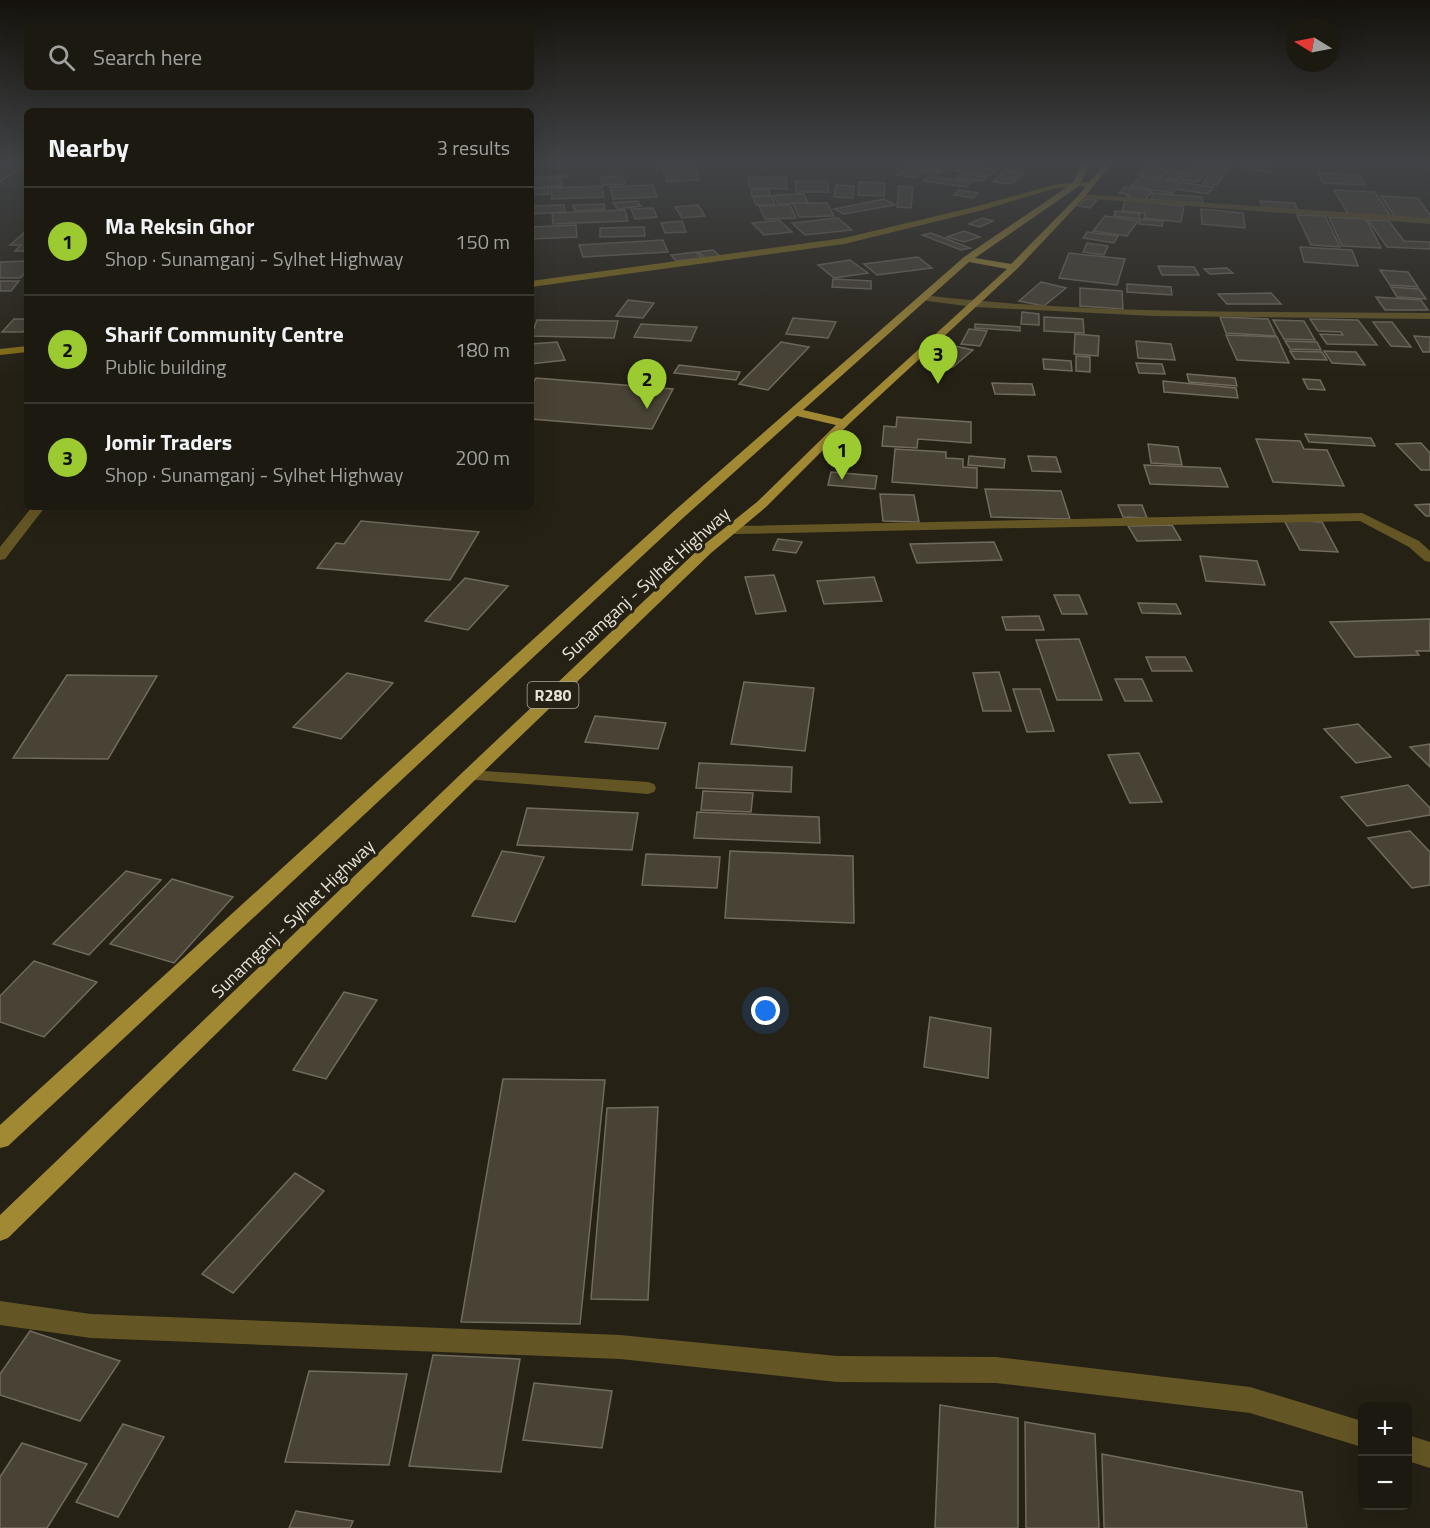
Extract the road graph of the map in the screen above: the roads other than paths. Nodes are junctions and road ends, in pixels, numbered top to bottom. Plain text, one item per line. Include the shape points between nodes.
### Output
1 (872, 234) edge
2 (1007, 234) edge
3 (1041, 234) edge
4 (967, 259) junction
5 (1011, 267) junction
6 (534, 284) edge
7 (923, 298) junction
8 (974, 304) junction
9 (1430, 316) edge
10 (24, 349) edge
11 (0, 352) edge
12 (795, 412) junction
13 (844, 423) junction
14 (37, 510) edge
15 (735, 530) junction
16 (0, 556) edge
17 (1430, 558) edge
18 (470, 775) junction
19 (648, 788) dead end
20 (0, 1139) edge
21 (0, 1230) edge
22 (0, 1313) edge
23 (1358, 1433) edge
24 (1412, 1450) edge
25 (1430, 1455) edge

1 - 6 main road
2 - 4 main road, Sunamganj - Sylhet Highway / R280
3 - 5 main road, Sunamganj - Sylhet Highway / R280
4 - 5 main road
4 - 7 main road, Sunamganj - Sylhet Highway / R280
5 - 8 main road, Sunamganj - Sylhet Highway / R280
7 - 8 street
7 - 12 main road, Sunamganj - Sylhet Highway / R280
8 - 9 street via 1153,314
8 - 13 main road, Sunamganj - Sylhet Highway / R280
10 - 11 main road
12 - 13 main road
12 - 20 main road, Sunamganj - Sylhet Highway / R280
13 - 15 main road, Sunamganj - Sylhet Highway / R280
14 - 16 street
15 - 17 street via 1362,517 1414,544
15 - 18 main road, Sunamganj - Sylhet Highway / R280 via 706,550
18 - 19 street
18 - 21 main road, Sunamganj - Sylhet Highway / R280
22 - 23 street via 92,1326 620,1347 837,1369 996,1370 1250,1400
24 - 25 street

